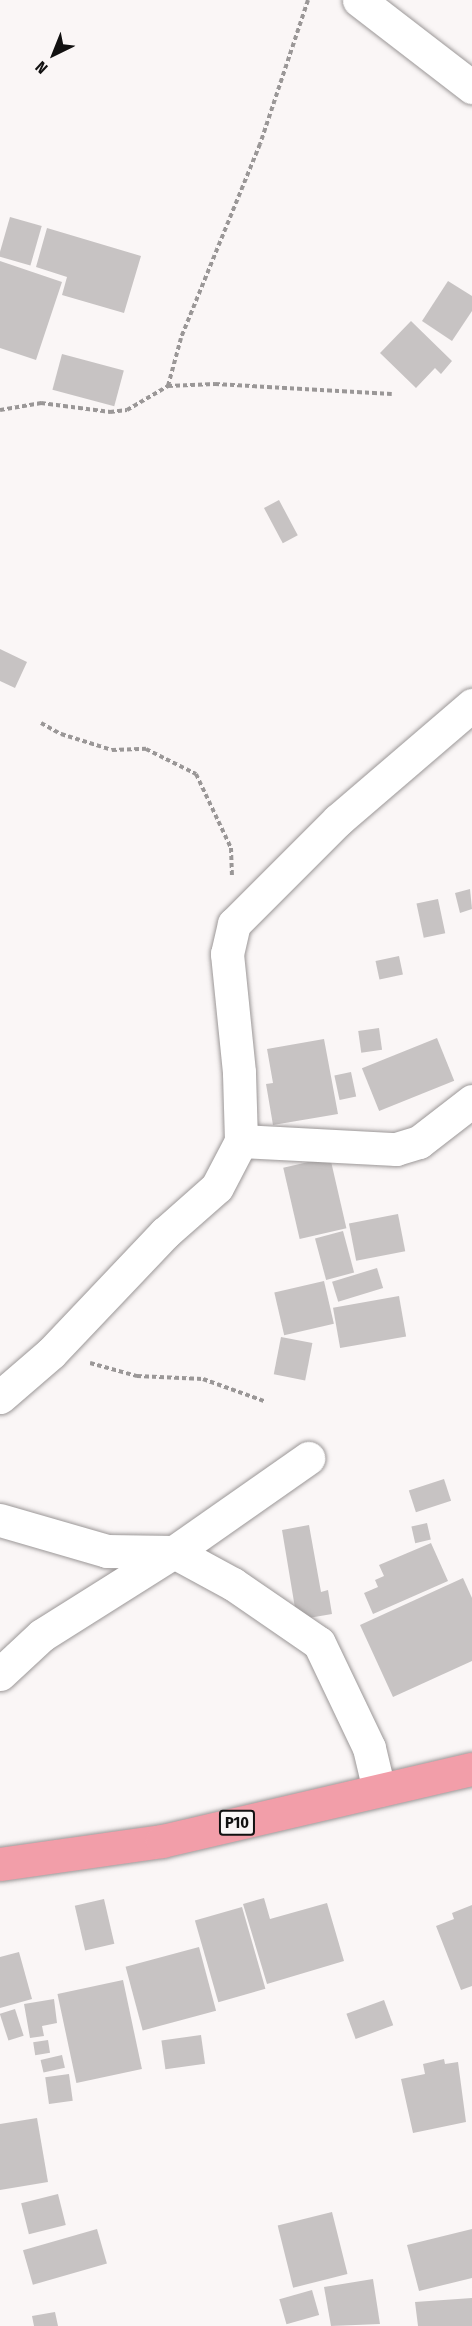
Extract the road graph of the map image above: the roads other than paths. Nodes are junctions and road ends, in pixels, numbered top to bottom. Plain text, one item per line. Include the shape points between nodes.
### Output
1 (359, 0) edge
2 (472, 87) edge
3 (472, 705) edge
4 (472, 1101) edge
5 (241, 1141) junction
6 (0, 1397) edge
7 (308, 1458) dead end
8 (0, 1520) edge
9 (174, 1552) junction
10 (0, 1674) edge
11 (472, 1769) edge
12 (379, 1790) junction
13 (0, 1864) edge

1 - 2 street
3 - 5 street via 338,820 234,924 227,954 239,1072
4 - 5 street via 418,1142 396,1149
5 - 6 street via 216,1187 165,1233 51,1353
7 - 9 street
8 - 9 street via 108,1551
9 - 10 street via 42,1635
9 - 12 street via 233,1584 319,1643 369,1748
11 - 12 main road, P10
12 - 13 main road, P10 via 162,1841

